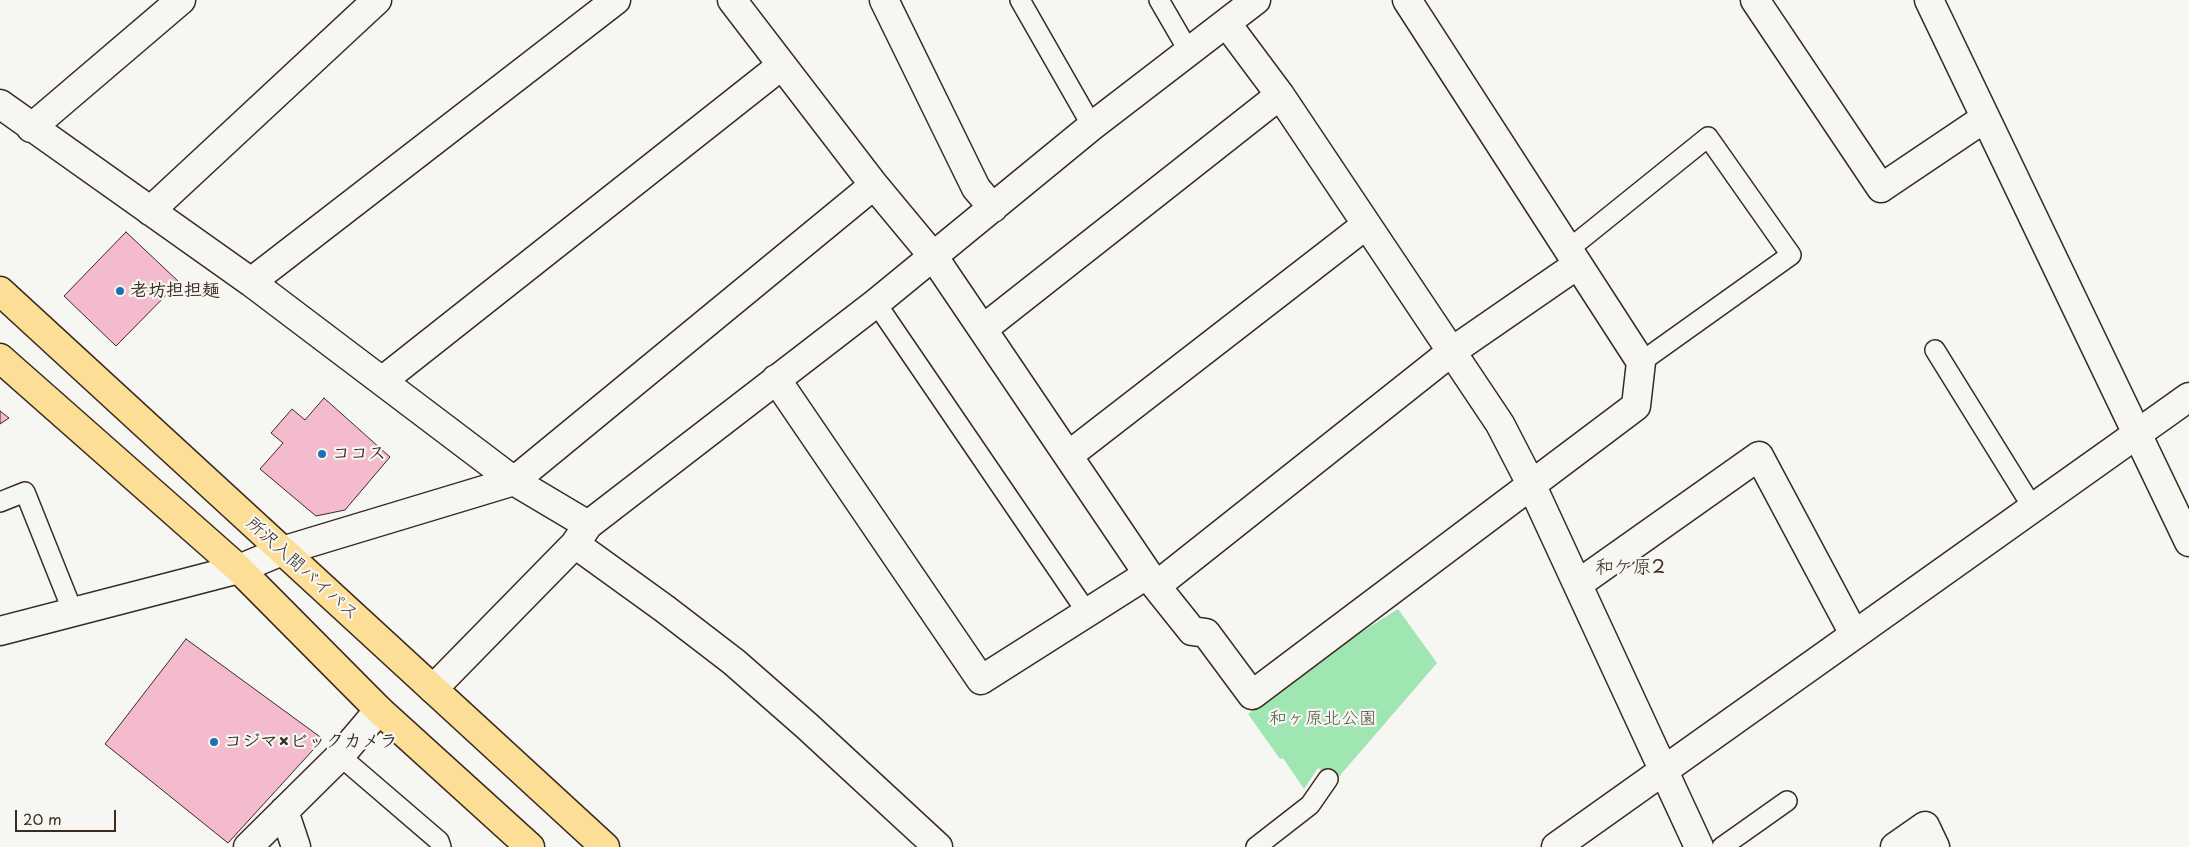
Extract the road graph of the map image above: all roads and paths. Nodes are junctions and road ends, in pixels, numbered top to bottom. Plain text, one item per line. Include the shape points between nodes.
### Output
1 (181, 0) edge
2 (377, 0) edge
3 (616, 0) edge
4 (732, 0) edge
5 (884, 0) edge
6 (1020, 0) edge
7 (1159, 0) edge
8 (1256, 0) edge
9 (1407, 0) edge
10 (1755, 0) edge
11 (1929, 0) edge
12 (1227, 24) junction
13 (1188, 50) junction
14 (782, 66) junction
15 (1280, 95) junction
16 (0, 104) edge
17 (1985, 118) junction
18 (1092, 126) junction
19 (30, 128) junction
20 (874, 185) junction
21 (992, 208) junction
22 (150, 211) junction
23 (1366, 225) junction
24 (934, 256) junction
25 (1573, 257) junction
26 (251, 282) junction
27 (0, 291) edge
28 (876, 303) junction
29 (983, 329) junction
30 (1935, 350) dead end
31 (1451, 352) junction
32 (0, 358) edge
33 (1641, 362) junction
34 (776, 379) junction
35 (382, 381) junction
36 (2189, 397) edge
37 (2137, 434) junction
38 (1069, 455) junction
39 (514, 481) junction
40 (1531, 484) junction
41 (0, 502) edge
42 (2033, 508) junction
43 (581, 535) junction
44 (2189, 542) edge
45 (282, 551) junction
46 (239, 569) junction
47 (1152, 580) junction
48 (1578, 584) junction
49 (73, 612) junction
50 (1088, 614) junction
51 (0, 631) edge
52 (1854, 634) junction
53 (434, 689) junction
54 (379, 710) junction
55 (340, 756) junction
56 (1663, 771) junction
57 (1328, 779) dead end
58 (1787, 801) dead end
59 (284, 811) junction
60 (248, 847) edge
61 (296, 847) edge
62 (442, 847) edge
63 (530, 847) edge
64 (605, 847) edge
65 (938, 847) edge
66 (1256, 847) edge
67 (1556, 847) edge
68 (1699, 847) edge
69 (1722, 847) edge
70 (1895, 847) edge
71 (1935, 847) edge

1 - 19 street
2 - 22 street
3 - 26 street
4 - 14 street
5 - 21 street via 976,188
6 - 18 lane
7 - 13 lane
8 - 12 street
9 - 25 street
10 - 17 street via 1882,188
11 - 17 street
12 - 13 street
12 - 15 street
13 - 18 street
14 - 20 street
14 - 35 street
15 - 23 street
15 - 29 street
16 - 19 street
17 - 37 street
18 - 21 street
19 - 22 street
20 - 24 street
20 - 39 street
21 - 24 street
22 - 26 street
23 - 31 street
23 - 38 street
24 - 28 street
24 - 29 street
25 - 31 street
25 - 33 street
25 - 33 lane via 1708,137 1791,255
26 - 35 street
27 - 45 highway, 所沢入間バイパス
28 - 34 street
28 - 50 lane
29 - 38 street
30 - 42 lane
31 - 40 street via 1500,424
31 - 47 street
32 - 46 highway
33 - 40 street via 1636,406
34 - 43 street
34 - 50 street via 981,680
35 - 39 street
36 - 37 street
37 - 42 street
37 - 44 street
38 - 47 street
39 - 43 street
39 - 45 street
40 - 47 street via 1252,696 1206,633 1192,632
40 - 48 street
41 - 49 lane via 25,492
42 - 52 street
43 - 53 street
43 - 65 street via 666,609 734,662
45 - 46 street
45 - 53 highway, 所沢入間バイパス
46 - 49 street
46 - 54 highway
47 - 50 street
48 - 52 street via 1759,456
48 - 56 street
49 - 51 street
52 - 56 street
53 - 64 highway, 所沢入間バイパス
54 - 55 street
54 - 63 highway
55 - 59 street
55 - 62 lane
56 - 67 street
56 - 68 street
57 - 66 lane via 1310,805
58 - 69 lane
59 - 60 street
59 - 61 street
70 - 71 street via 1925,826

